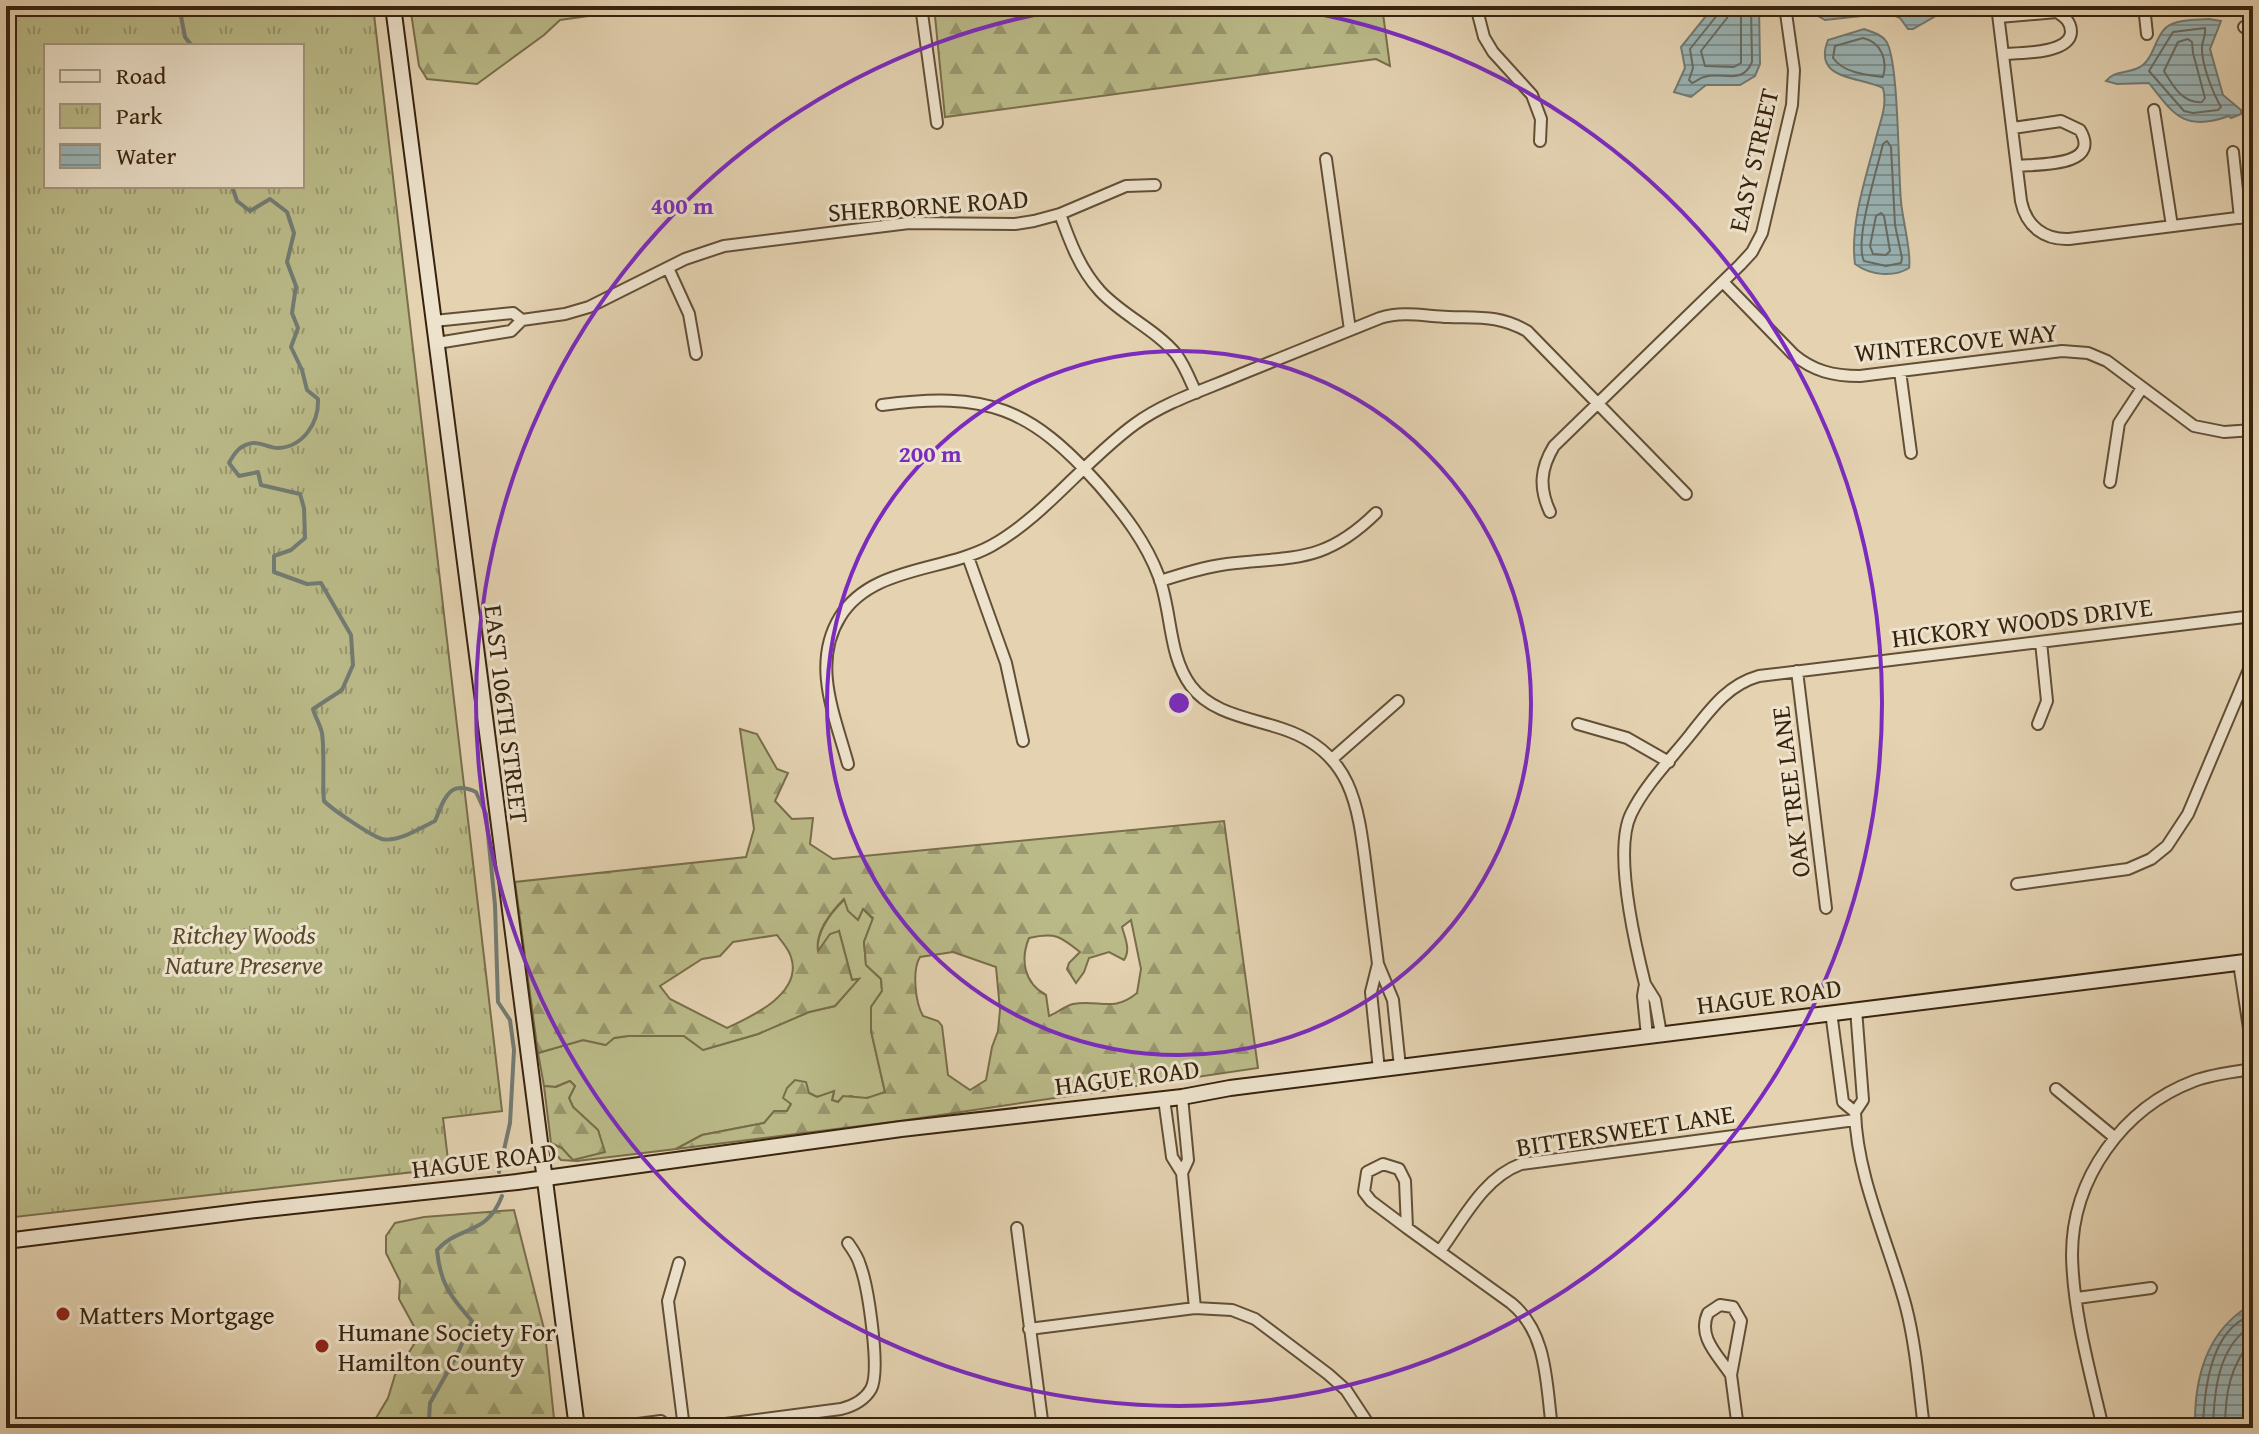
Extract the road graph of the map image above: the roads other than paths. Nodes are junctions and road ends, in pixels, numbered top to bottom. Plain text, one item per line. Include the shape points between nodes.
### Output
1 (393, 6) edge
2 (921, 6) edge
3 (1476, 6) edge
4 (1785, 6) edge
5 (2144, 6) edge
6 (1998, 12) edge
7 (2147, 34) dead end
8 (2003, 54) junction
9 (2154, 110) dead end
10 (937, 123) dead end
11 (2013, 128) junction
12 (1540, 141) dead end
13 (2233, 152) dead end
14 (1326, 159) dead end
15 (2017, 166) junction
16 (1155, 185) dead end
17 (1060, 214) junction
18 (2253, 216) edge
19 (2240, 218) junction
20 (2172, 226) junction
21 (668, 268) junction
22 (1723, 282) junction
23 (522, 320) junction
24 (434, 321) junction
25 (1350, 330) junction
26 (437, 343) junction
27 (696, 354) dead end
28 (1900, 371) junction
29 (2142, 388) junction
30 (1196, 393) junction
31 (1597, 402) junction
32 (882, 405) dead end
33 (2253, 430) edge
34 (1911, 453) dead end
35 (1084, 468) junction
36 (2110, 482) dead end
37 (1686, 494) dead end
38 (1550, 512) dead end
39 (1376, 513) dead end
40 (968, 557) junction
41 (1160, 581) junction
42 (2253, 616) edge
43 (2041, 642) junction
44 (2253, 660) edge
45 (1797, 671) junction
46 (1398, 701) dead end
47 (1578, 724) dead end
48 (2038, 724) dead end
49 (1023, 741) dead end
50 (1332, 759) junction
51 (1669, 762) junction
52 (848, 764) dead end
53 (2017, 884) dead end
54 (1826, 908) dead end
55 (2246, 962) edge
56 (1378, 964) junction
57 (1856, 1009) junction
58 (1831, 1012) junction
59 (1654, 1035) junction
60 (2253, 1054) edge
61 (1400, 1067) junction
62 (2253, 1069) edge
63 (1379, 1070) junction
64 (2056, 1089) dead end
65 (1182, 1097) junction
66 (1164, 1099) junction
67 (1855, 1116) junction
68 (2114, 1137) junction
69 (1182, 1173) junction
70 (543, 1178) junction
71 (1017, 1228) dead end
72 (1407, 1228) junction
73 (6, 1241) edge
74 (848, 1243) dead end
75 (1440, 1251) junction
76 (679, 1263) dead end
77 (2151, 1288) dead end
78 (2077, 1298) junction
79 (1195, 1308) junction
80 (1029, 1329) junction
81 (1731, 1375) junction
82 (577, 1428) edge
83 (607, 1428) edge
84 (669, 1428) edge
85 (684, 1428) edge
86 (694, 1428) edge
87 (1043, 1428) edge
88 (1371, 1428) edge
89 (1552, 1428) edge
90 (1738, 1428) edge
91 (1924, 1428) edge
92 (2103, 1428) edge

1 - 24 street, EAST 106TH STREET
2 - 10 street
3 - 12 street via 1478,23 1493,52 1532,95 1541,119
4 - 22 street, EASY STREET via 1794,70 1792,105 1762,233 1752,252
5 - 7 street
6 - 8 street
6 - 8 street via 2057,12 2071,30 2061,47
8 - 11 street
9 - 20 street
11 - 15 street
11 - 15 street via 2061,121 2080,130 2085,140 2072,160
13 - 19 street
14 - 25 street
15 - 20 street via 2025,215 2047,236 2069,239
16 - 17 street, SHERBORNE ROAD via 1126,186
17 - 21 street, SHERBORNE ROAD via 1015,224 909,223 724,246
17 - 30 street via 1075,255 1095,285 1166,344
18 - 19 street
19 - 20 street
21 - 23 street, SHERBORNE ROAD via 578,311
21 - 27 street via 689,314
22 - 28 street, WINTERCOVE WAY via 1805,364 1833,375
22 - 31 street, EASY STREET
23 - 24 street, SHERBORNE ROAD via 513,313
23 - 26 street, SHERBORNE ROAD via 511,331
24 - 26 street, EAST 106TH STREET
25 - 30 street
25 - 31 street via 1400,314 1479,316 1517,325
26 - 70 street, EAST 106TH STREET
28 - 29 street, WINTERCOVE WAY via 2075,352 2107,361
28 - 34 street
29 - 33 street, WINTERCOVE WAY via 2199,429
29 - 36 street via 2119,423
30 - 35 street via 1134,424
31 - 37 street
31 - 38 street, EASY STREET via 1562,436 1543,467 1542,491
32 - 35 street via 949,398 998,408 1045,432
35 - 40 street via 1009,535
35 - 41 street via 1133,527
39 - 41 street via 1342,541 1312,555 1223,564
40 - 49 street via 1001,646
40 - 52 street via 884,581 862,593 840,617 825,669
41 - 50 street via 1179,663 1201,697 1218,708 1296,734
42 - 43 street, HICKORY WOODS DRIVE
43 - 45 street, HICKORY WOODS DRIVE
43 - 48 street via 2047,701
44 - 53 street via 2188,814 2167,846 2128,869
45 - 51 street, HICKORY WOODS DRIVE via 1750,678 1729,690
45 - 54 street, OAK TREE LANE
46 - 50 street
47 - 51 street via 1627,738
50 - 56 street via 1351,790 1359,818
51 - 59 street, HICKORY WOODS DRIVE via 1636,806 1625,834 1636,946 1645,984 1655,1000
55 - 57 street, HAGUE ROAD
55 - 60 street
56 - 61 street via 1393,1000
56 - 63 street via 1371,992
57 - 58 street, HAGUE ROAD
57 - 67 street via 1863,1100
58 - 59 street, HAGUE ROAD
58 - 67 street via 1843,1102
59 - 61 street, HAGUE ROAD
61 - 63 street, HAGUE ROAD
62 - 68 street via 2183,1086 2146,1107
63 - 65 street, HAGUE ROAD
64 - 68 street
65 - 66 street, HAGUE ROAD
65 - 69 street via 1188,1160
66 - 69 street via 1172,1157
66 - 70 street, HAGUE ROAD
67 - 75 street, BITTERSWEET LANE via 1521,1164 1491,1182
67 - 91 street via 1865,1173 1906,1307
68 - 78 street via 2090,1177 2076,1219 2072,1256
69 - 79 street
70 - 73 street, HAGUE ROAD
70 - 82 street, EAST 106TH STREET
71 - 80 street
72 - 72 street via 1402,1174 1389,1164 1377,1165 1364,1178 1364,1192
72 - 75 street
74 - 86 street via 863,1273 875,1362 875,1380 866,1397 841,1409
75 - 89 street via 1511,1303 1529,1323 1542,1353
76 - 85 street via 668,1301
77 - 78 street
78 - 92 street
79 - 80 street
79 - 88 street via 1232,1310 1255,1319 1346,1390
80 - 87 street
81 - 81 street via 1741,1321 1736,1310 1725,1305 1708,1313 1704,1327 1708,1343
81 - 90 street
83 - 84 street via 661,1421

